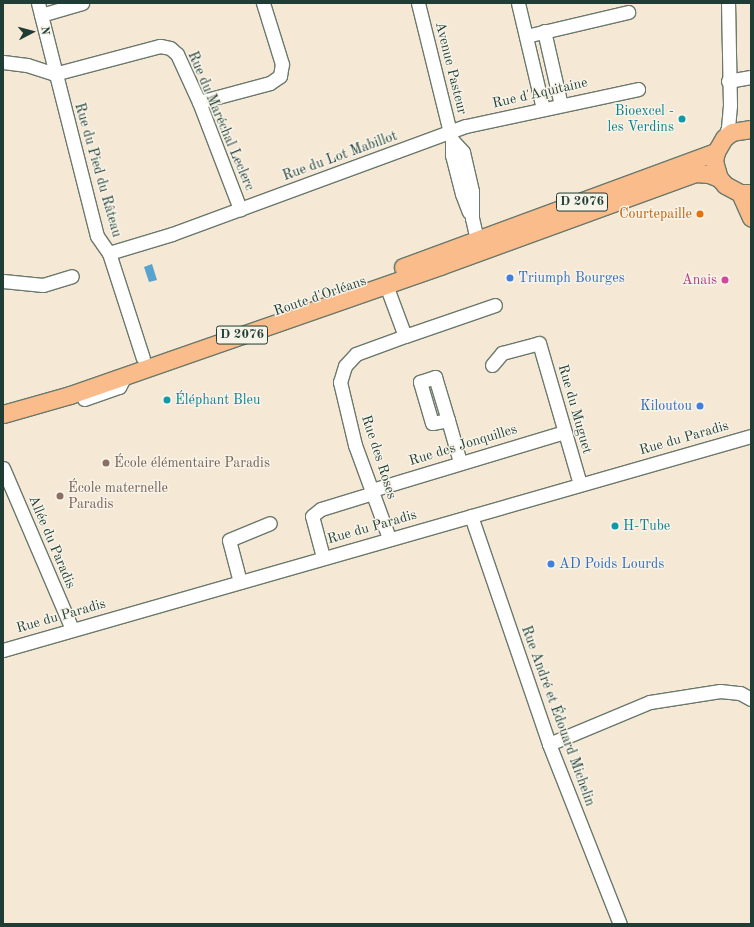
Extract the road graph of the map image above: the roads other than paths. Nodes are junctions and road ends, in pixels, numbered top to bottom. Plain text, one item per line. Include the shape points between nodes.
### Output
1 (82, 3) edge
2 (262, 3) edge
3 (418, 3) edge
4 (518, 3) edge
5 (728, 3) edge
6 (39, 9) edge
7 (628, 12) dead end
8 (544, 31) junction
9 (526, 36) junction
10 (3, 62) edge
11 (54, 74) junction
12 (751, 77) edge
13 (728, 81) junction
14 (638, 89) dead end
15 (199, 102) junction
16 (562, 105) junction
17 (730, 105) junction
18 (543, 109) junction
19 (751, 129) edge
20 (452, 136) junction
21 (720, 145) junction
22 (719, 178) junction
23 (746, 193) edge
24 (240, 209) junction
25 (751, 218) edge
26 (477, 239) junction
27 (109, 253) junction
28 (440, 266) junction
29 (72, 276) dead end
30 (3, 281) edge
31 (386, 285) junction
32 (495, 305) dead end
33 (405, 336) junction
34 (143, 358) junction
35 (492, 365) dead end
36 (125, 376) junction
37 (3, 403) edge
38 (3, 414) edge
39 (448, 420) dead end
40 (3, 421) edge
41 (564, 432) junction
42 (751, 436) edge
43 (460, 462) junction
44 (3, 468) edge
45 (580, 484) junction
46 (373, 491) junction
47 (471, 516) junction
48 (270, 523) dead end
49 (390, 538) junction
50 (323, 557) junction
51 (240, 582) junction
52 (72, 629) junction
53 (3, 650) edge
54 (751, 699) edge
55 (549, 744) junction
56 (620, 924) edge

1 - 6 street
2 - 15 street via 282,64 280,76 270,83
3 - 20 street, Avenue Pasteur
4 - 9 street
5 - 13 street
6 - 11 street, Rue du Pied du Râteau
7 - 8 street
8 - 9 street
8 - 16 street
9 - 18 street
10 - 11 street via 27,65
11 - 15 street, Rue du Maréchal Leclerc via 160,46 170,48 177,54
11 - 27 street, Rue du Pied du Râteau via 97,236
12 - 13 street
13 - 17 street
14 - 16 street, Rue d'Aquitaine
15 - 24 street, Rue du Maréchal Leclerc
16 - 18 street, Rue d'Aquitaine
17 - 19 street via 740,121
17 - 21 street via 728,128
18 - 20 street, Rue d'Aquitaine via 466,126
19 - 21 main road, Route d'Orléans via 732,132
20 - 24 street, Rue du Lot Mabillot
20 - 26 street, Avenue Pasteur via 463,152 472,191 472,218
21 - 22 main road via 714,161
21 - 26 main road, Route d'Orléans / D 2076
22 - 23 main road via 725,185
22 - 28 main road, Route d'Orléans / D 2076 via 695,173
23 - 25 main road
24 - 27 street, Rue du Pied du Râteau via 172,234
26 - 28 street, Route d'Orléans / D 2076 via 465,251
26 - 34 main road, Route d'Orléans / D 2076 via 382,275
27 - 34 street
28 - 31 main road, Route d'Orléans / D 2076
29 - 30 street via 43,285
31 - 33 street
31 - 36 main road, Route d'Orléans / D 2076
32 - 33 street, Rue des Roses
33 - 46 street, Rue des Roses via 356,354 345,366 340,382 355,445
34 - 37 main road, Route d'Orléans / D 2076 via 67,385
35 - 41 street, Rue du Muguet via 502,353 539,343
36 - 38 main road, Route d'Orléans / D 2076
36 - 40 street via 119,387
39 - 43 street
41 - 43 street, Rue des Jonquilles
41 - 45 street, Rue du Muguet
42 - 45 street, Rue du Paradis
43 - 46 street, Rue des Jonquilles
44 - 52 street, Allée du Paradis
45 - 47 street, Rue du Paradis
46 - 49 street, Rue des Roses
46 - 50 street, Rue des Jonquilles via 322,509 312,516
47 - 49 street, Rue du Paradis
47 - 55 street, Rue André et Édouard Michelin
48 - 51 street via 229,540
49 - 50 street, Rue du Paradis
50 - 51 street, Rue du Paradis
51 - 52 street, Rue du Paradis
52 - 53 street, Rue du Paradis
54 - 55 street via 740,692 720,691 650,702
55 - 56 street, Rue André et Édouard Michelin

